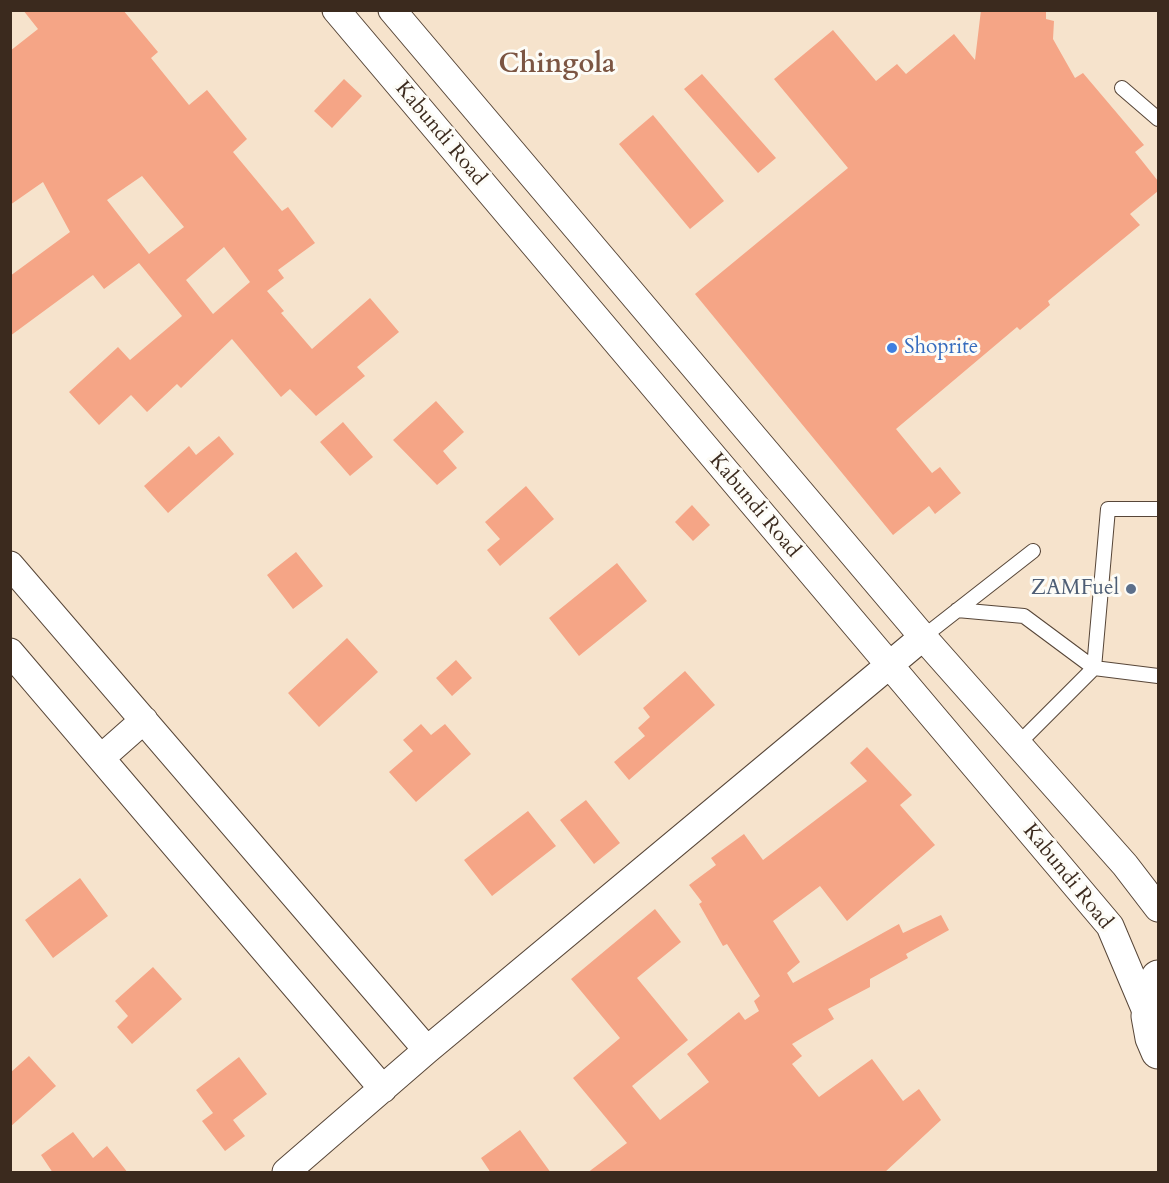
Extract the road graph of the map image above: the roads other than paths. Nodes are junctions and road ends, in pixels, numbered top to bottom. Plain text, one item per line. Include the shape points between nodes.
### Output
1 (336, 10) edge
2 (392, 10) edge
3 (1122, 88) dead end
4 (1158, 119) edge
5 (1158, 509) edge
6 (1033, 551) dead end
7 (10, 565) edge
8 (957, 610) junction
9 (923, 637) junction
10 (10, 652) edge
11 (889, 666) junction
12 (1094, 668) junction
13 (1158, 676) edge
14 (144, 720) junction
15 (1018, 744) junction
16 (101, 758) junction
17 (1125, 865) junction
18 (1158, 879) edge
19 (1158, 908) edge
20 (1158, 977) edge
21 (1148, 1016) junction
22 (427, 1050) junction
23 (1158, 1052) edge
24 (383, 1089) junction
25 (286, 1173) edge

1 - 11 street, Kabundi Road
2 - 9 street, Kabundi Road
3 - 4 lane
5 - 12 lane via 1108,509
6 - 8 lane
7 - 14 street
8 - 9 lane
8 - 12 lane via 1024,616
9 - 11 street
9 - 15 street, Kabundi Road
10 - 16 street
11 - 21 street, Kabundi Road via 1110,926
11 - 22 street
12 - 13 lane
12 - 15 lane
14 - 16 street
14 - 22 street
15 - 17 street, Kabundi Road
16 - 24 street
17 - 18 street
17 - 19 street, Kabundi Road
20 - 21 highway
21 - 23 highway
22 - 24 street
24 - 25 street

